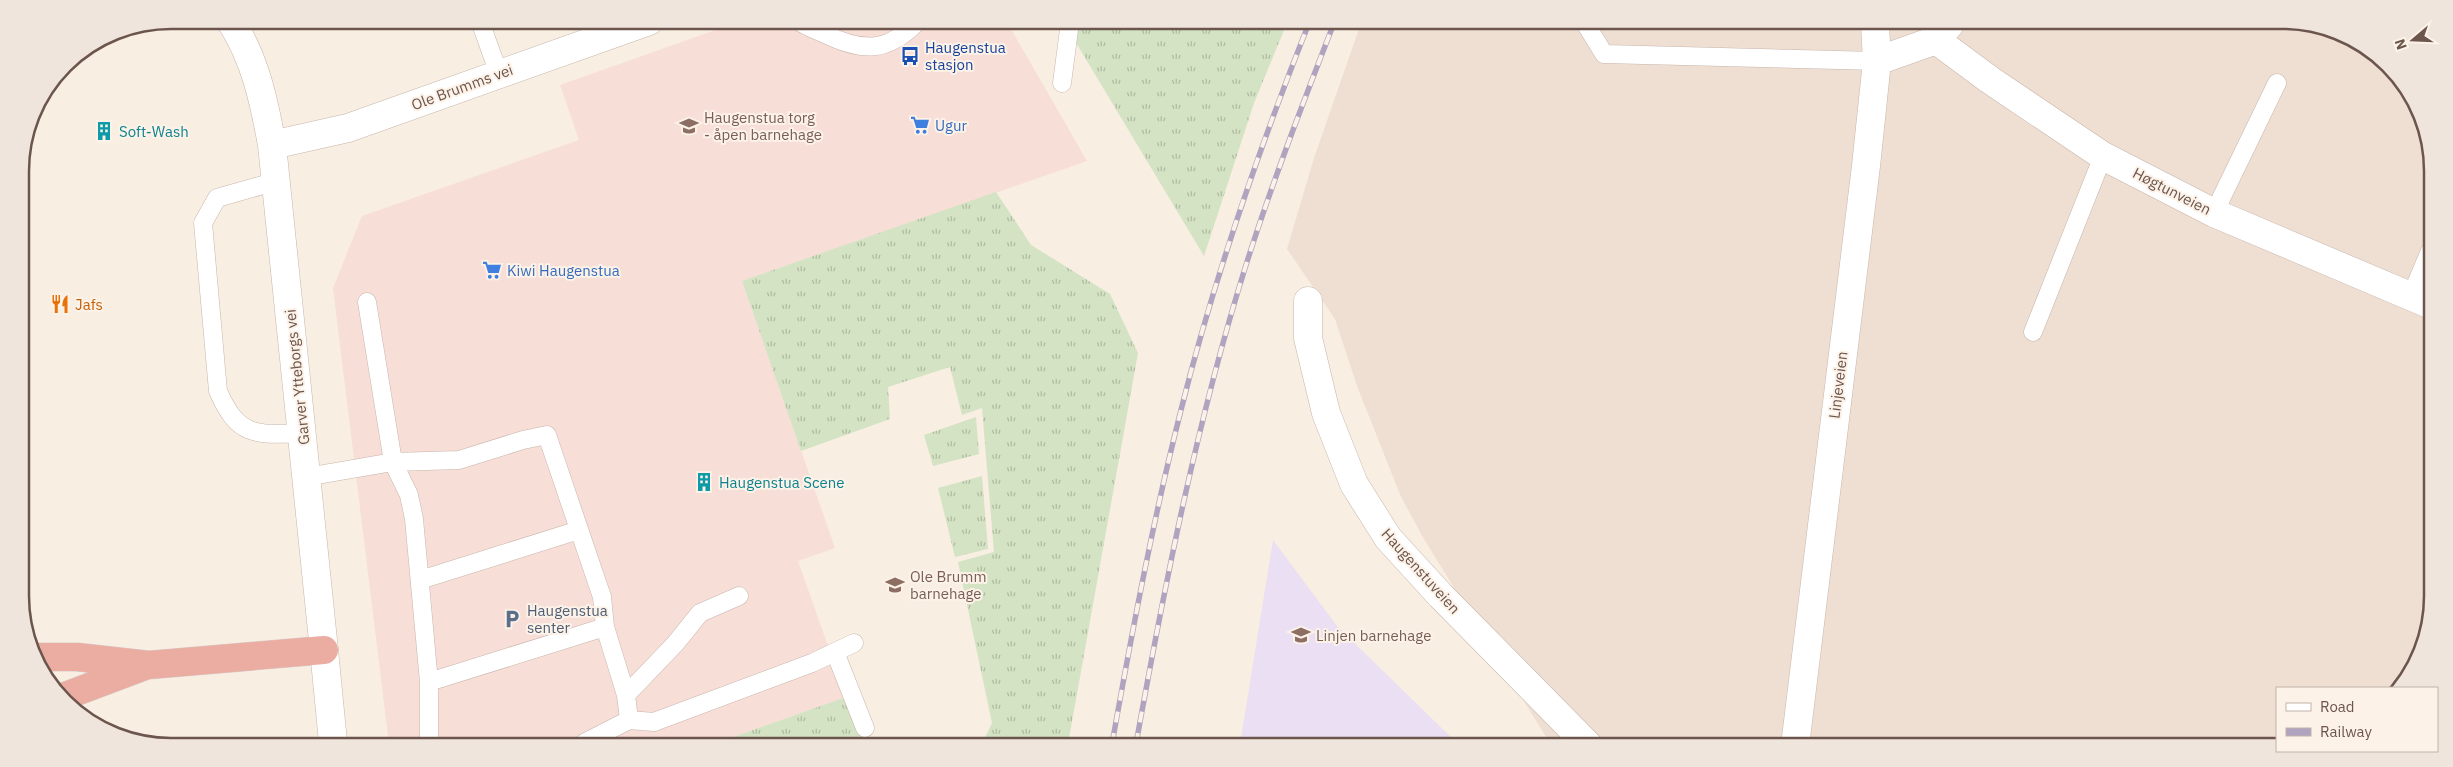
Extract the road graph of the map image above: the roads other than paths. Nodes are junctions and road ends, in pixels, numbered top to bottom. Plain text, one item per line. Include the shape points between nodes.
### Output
1 (235, 29) edge
2 (484, 29) edge
3 (626, 29) edge
4 (814, 29) edge
5 (911, 29) edge
6 (1069, 29) edge
7 (1589, 29) edge
8 (1875, 29) edge
9 (1943, 32) edge
10 (1877, 61) junction
11 (499, 74) junction
12 (1062, 83) dead end
13 (2277, 83) dead end
14 (272, 145) junction
15 (2103, 156) junction
16 (277, 181) junction
17 (2214, 213) junction
18 (2424, 280) edge
19 (2420, 300) edge
20 (1308, 301) dead end
21 (367, 302) dead end
22 (2033, 332) dead end
23 (302, 433) junction
24 (393, 462) junction
25 (306, 477) junction
26 (579, 530) junction
27 (420, 580) junction
28 (739, 596) dead end
29 (605, 627) junction
30 (854, 643) dead end
31 (324, 650) junction
32 (835, 652) junction
33 (42, 657) edge
34 (149, 665) junction
35 (428, 682) junction
36 (69, 695) edge
37 (626, 696) junction
38 (628, 720) junction
39 (865, 728) dead end
40 (333, 738) edge
41 (429, 738) edge
42 (594, 738) edge
43 (1581, 738) edge
44 (1796, 738) edge

1 - 14 street, Garver Ytteborgs vei via 255,69
2 - 11 lane
3 - 11 street, Ole Brumms vei
4 - 5 lane via 847,45 869,47 889,44
6 - 12 lane
7 - 10 lane via 1604,54
8 - 10 street, Linjeveien
9 - 10 street
9 - 15 street, Høgtunveien via 1990,80
10 - 44 street, Linjeveien
11 - 14 street, Ole Brumms vei via 348,128
13 - 17 lane
14 - 16 street, Garver Ytteborgs vei
15 - 17 street, Høgtunveien
15 - 22 lane
16 - 23 street, Garver Ytteborgs vei
16 - 23 lane via 217,198 202,223 218,391 228,413 242,428 274,434
17 - 19 street, Høgtunveien
18 - 19 lane
20 - 43 street, Haugenstuveien via 1308,338 1326,413 1354,484 1388,538
21 - 24 lane
23 - 25 street, Garver Ytteborgs vei
24 - 25 lane
24 - 26 lane via 460,460 523,440 547,436
24 - 27 lane via 409,495
25 - 31 street, Garver Ytteborgs vei
26 - 27 lane
26 - 29 lane via 602,597
27 - 35 lane
28 - 37 lane via 700,613
29 - 35 lane
29 - 37 lane
30 - 32 lane
31 - 34 highway
31 - 40 street, Garver Ytteborgs vei
32 - 38 lane via 812,664 654,722
32 - 39 lane
33 - 34 highway via 77,657
34 - 36 highway
35 - 41 lane
37 - 38 lane
38 - 42 lane

